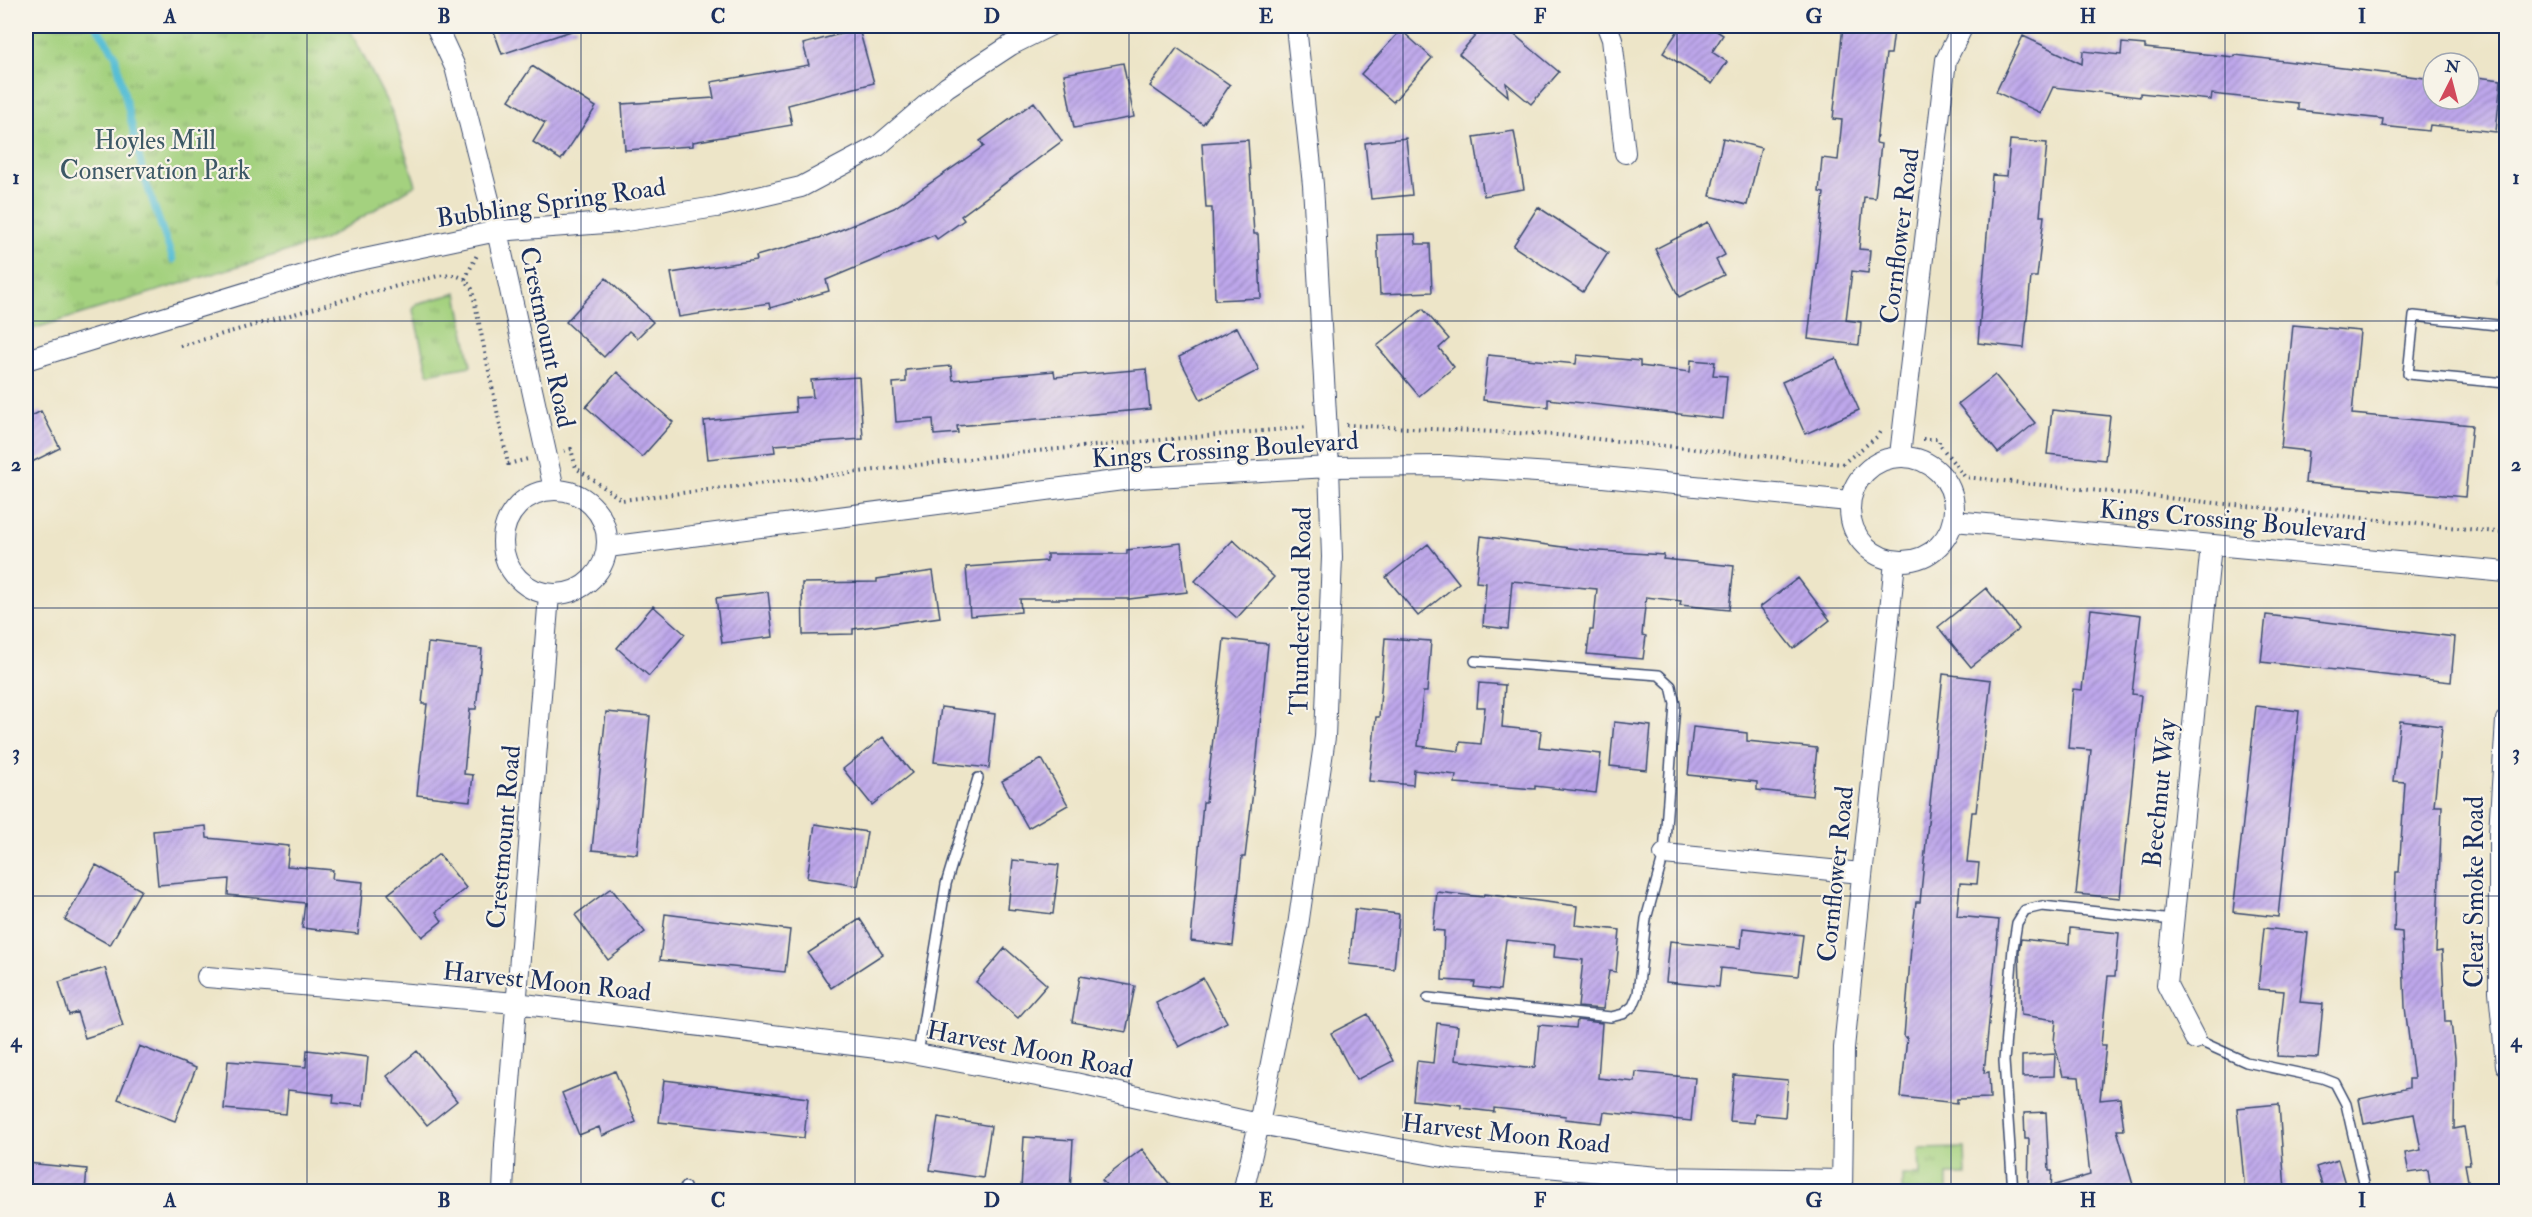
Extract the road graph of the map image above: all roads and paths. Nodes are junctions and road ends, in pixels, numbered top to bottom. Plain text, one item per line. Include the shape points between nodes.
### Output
1 (436, 26) edge
2 (1049, 26) edge
3 (1296, 26) edge
4 (1607, 26) edge
5 (1963, 26) edge
6 (1626, 153) dead end
7 (497, 231) junction
8 (478, 255) dead end
9 (465, 279) junction
10 (2506, 326) edge
11 (180, 346) dead end
12 (26, 360) edge
13 (2506, 384) edge
14 (1327, 426) junction
15 (1901, 447) junction
16 (546, 454) junction
17 (1329, 467) junction
18 (554, 489) junction
19 (1849, 501) junction
20 (1954, 521) junction
21 (2506, 532) edge
22 (2211, 545) junction
23 (608, 547) junction
24 (1895, 562) junction
25 (2506, 572) edge
26 (549, 595) junction
27 (1475, 661) dead end
28 (2506, 720) edge
29 (978, 778) dead end
30 (1664, 854) junction
31 (1861, 873) junction
32 (2173, 920) junction
33 (207, 977) dead end
34 (1428, 998) dead end
35 (516, 1003) junction
36 (2195, 1040) joint
37 (918, 1054) junction
38 (2506, 1065) edge
39 (1259, 1124) junction
40 (1841, 1186) edge
41 (503, 1191) edge
42 (1243, 1191) edge
43 (2013, 1191) edge
44 (2366, 1191) edge

1 - 7 street, Crestmount Road via 455,67
2 - 7 street, Bubbling Spring Road via 1011,45 947,87 878,146 801,187 716,207 619,222
3 - 14 street, Thundercloud Road via 1313,185
4 - 6 street via 1612,39
5 - 15 street, Cornflower Road via 1947,60
7 - 12 street, Bubbling Spring Road via 336,265
7 - 16 street, Crestmount Road
8 - 9 path
9 - 11 path via 438,276
9 - 16 path via 472,289 508,464
10 - 13 lane via 2414,316 2408,374
14 - 15 path via 1362,424 1558,435 1842,464 1881,430
14 - 16 path via 1036,451 622,500 576,468 571,449
14 - 17 street, Thundercloud Road
15 - 19 street via 1866,469
15 - 20 street via 1943,475 1954,496
15 - 21 path via 1939,439 1965,477
16 - 18 street, Crestmount Road
17 - 19 street, Kings Crossing Boulevard via 1446,466
17 - 23 street, Kings Crossing Boulevard via 1138,478
17 - 39 street, Thundercloud Road via 1332,557 1325,737 1298,926
18 - 23 street via 583,497 603,518
18 - 26 street via 524,499 505,524 503,556 520,583
19 - 24 street via 1852,529 1869,552
20 - 22 street, Kings Crossing Boulevard
20 - 24 street via 1933,552
22 - 25 street, Kings Crossing Boulevard
22 - 32 street, Beechnut Way
23 - 26 street via 598,573 577,591
24 - 31 street, Cornflower Road
26 - 35 street, Crestmount Road
27 - 30 lane via 1659,675 1671,686 1674,704
28 - 38 street, Clear Smoke Road via 2499,833 2499,991
29 - 37 lane via 946,884
30 - 31 street
30 - 34 lane via 1646,919 1638,994 1633,1006 1623,1014 1611,1017
31 - 40 street, Cornflower Road via 1844,1048
32 - 36 street, Beechnut Way via 2167,985
32 - 43 lane via 2042,906 2025,910 2021,916 2013,948 2004,1061
33 - 35 street, Harvest Moon Road
35 - 37 street, Harvest Moon Road
35 - 41 street, Crestmount Road
36 - 44 lane via 2246,1062 2335,1083 2346,1104
37 - 39 street, Harvest Moon Road via 1075,1083
39 - 40 street, Harvest Moon Road via 1455,1159 1659,1177
39 - 42 street, Thundercloud Road

